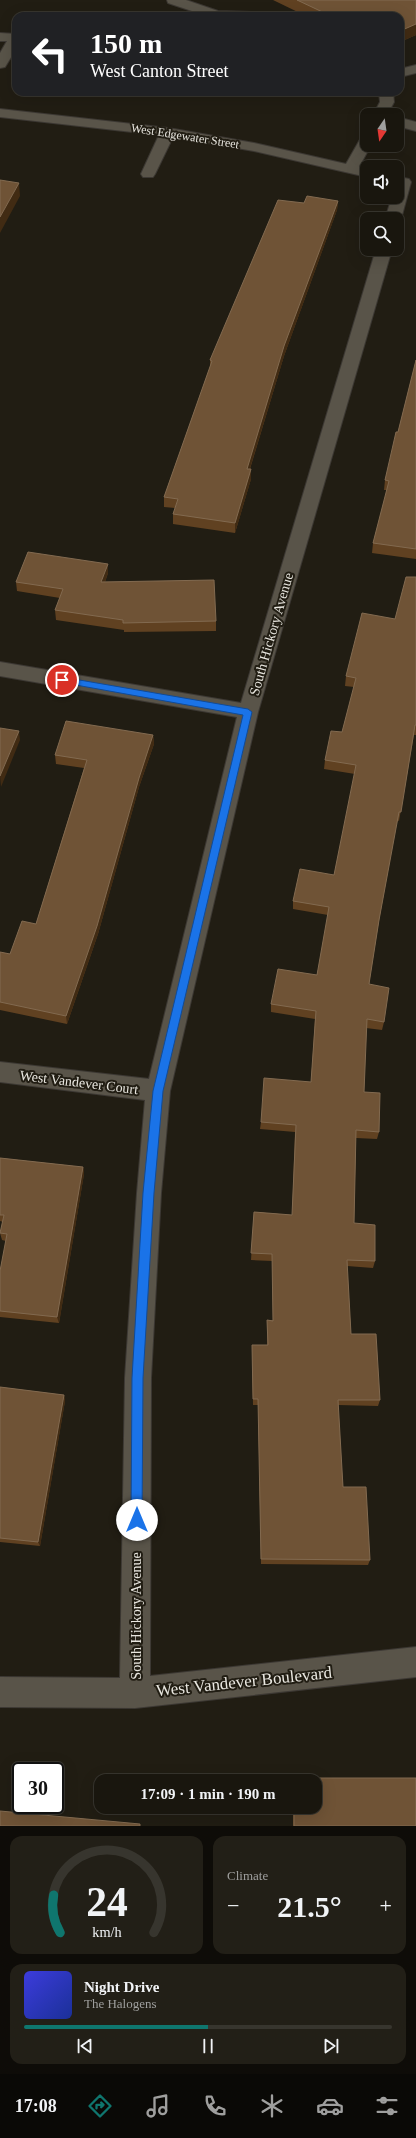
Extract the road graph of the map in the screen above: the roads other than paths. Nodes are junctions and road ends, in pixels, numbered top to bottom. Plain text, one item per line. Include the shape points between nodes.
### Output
1 (173, 0) edge
2 (246, 1) edge
3 (208, 12) edge
4 (249, 12) edge
5 (0, 37) edge
6 (12, 38) edge
7 (12, 44) edge
8 (0, 64) edge
9 (416, 69) edge
10 (404, 72) edge
11 (386, 96) edge
12 (384, 108) edge
13 (0, 113) edge
14 (404, 124) edge
15 (416, 127) edge
16 (168, 132) junction
17 (360, 152) edge
18 (351, 169) junction
19 (360, 171) edge
20 (148, 174) dead end
21 (406, 183) edge
22 (396, 212) edge
23 (382, 256) edge
24 (0, 669) edge
25 (248, 712) junction
26 (0, 1072) edge
27 (158, 1091) junction
28 (416, 1662) edge
29 (0, 1692) edge
30 (135, 1693) junction

1 - 3 street
2 - 4 street
5 - 6 street
7 - 8 street
9 - 10 street
11 - 12 street
13 - 16 street, West Edgewater Street
14 - 15 street
16 - 18 street, West Edgewater Street via 254,147
16 - 20 street
17 - 18 street
18 - 19 street, West Edgewater Street
21 - 22 street
23 - 25 street, South Hickory Avenue
24 - 25 street
25 - 27 street, South Hickory Avenue
26 - 27 street, West Vandever Court
27 - 30 street, South Hickory Avenue via 138,1378
28 - 30 street, West Vandever Boulevard
29 - 30 street, West Vandever Boulevard

